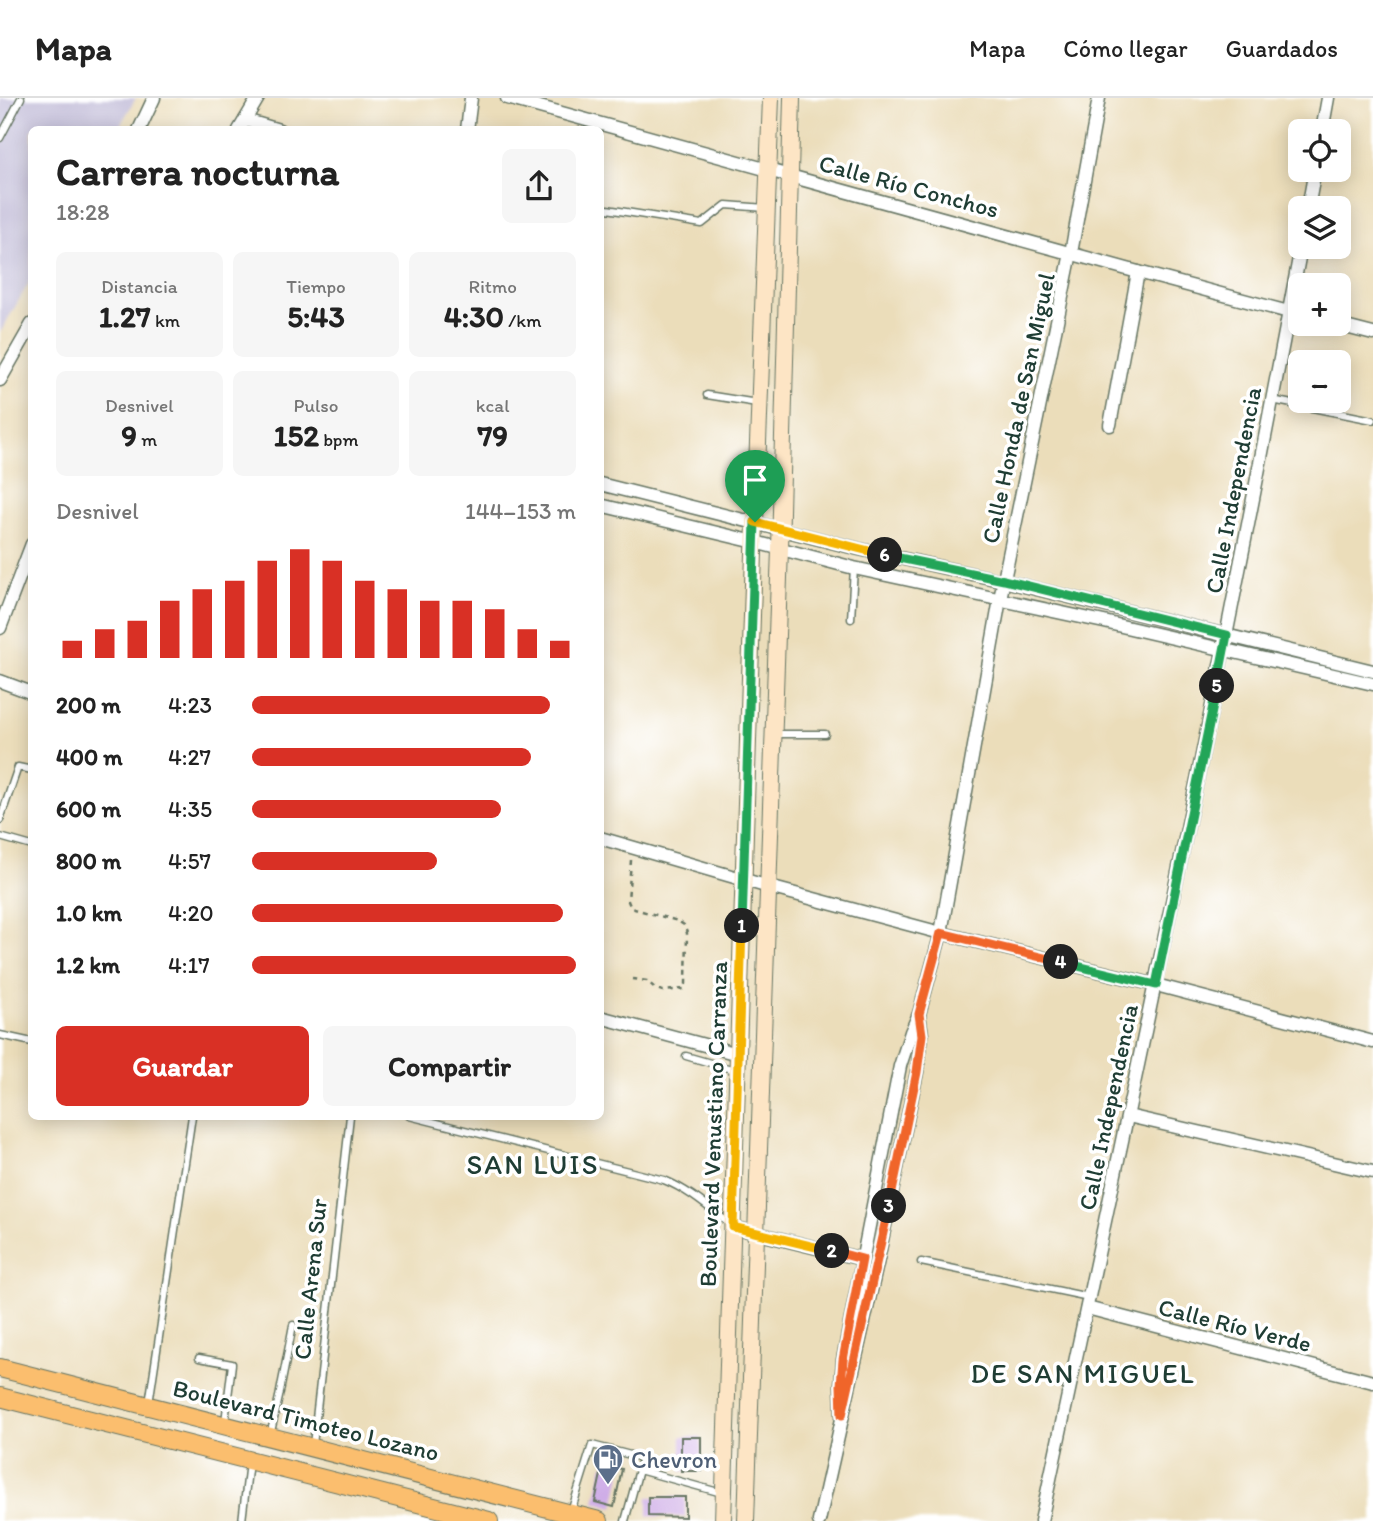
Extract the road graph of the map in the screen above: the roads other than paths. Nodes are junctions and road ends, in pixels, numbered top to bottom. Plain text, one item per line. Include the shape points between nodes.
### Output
1 (20, 98) edge
2 (154, 98) edge
3 (258, 98) edge
4 (471, 98) edge
5 (507, 98) edge
6 (771, 98) edge
7 (792, 98) edge
8 (1099, 98) edge
9 (1328, 98) edge
10 (1324, 119) edge
11 (242, 125) edge
12 (141, 126) edge
13 (468, 126) edge
14 (0, 138) edge
15 (769, 169) junction
16 (790, 175) junction
17 (768, 208) junction
18 (607, 209) dead end
19 (1072, 253) junction
20 (1138, 272) junction
21 (1288, 311) edge
22 (1351, 328) edge
23 (28, 331) edge
24 (1373, 334) edge
25 (1288, 336) edge
26 (19, 348) junction
27 (28, 351) edge
28 (0, 380) edge
29 (707, 395) dead end
30 (1272, 400) junction
31 (760, 404) junction
32 (1373, 420) edge
33 (1110, 425) dead end
34 (604, 485) edge
35 (604, 506) edge
36 (755, 522) junction
37 (780, 528) junction
38 (755, 542) junction
39 (780, 549) junction
40 (859, 549) junction
41 (28, 554) edge
42 (855, 568) junction
43 (1004, 580) junction
44 (1000, 599) junction
45 (851, 619) dead end
46 (0, 628) edge
47 (1227, 635) junction
48 (1224, 650) junction
49 (1373, 671) edge
50 (0, 681) edge
51 (1373, 684) edge
52 (28, 692) edge
53 (774, 734) junction
54 (824, 734) dead end
55 (28, 769) edge
56 (0, 820) edge
57 (0, 837) edge
58 (604, 839) edge
59 (28, 845) edge
60 (744, 880) junction
61 (769, 887) junction
62 (941, 933) junction
63 (1156, 985) junction
64 (919, 1014) junction
65 (604, 1018) edge
66 (0, 1035) edge
67 (28, 1041) edge
68 (1373, 1042) edge
69 (686, 1056) dead end
70 (738, 1062) junction
71 (1128, 1116) junction
72 (191, 1120) edge
73 (350, 1120) edge
74 (425, 1120) edge
75 (1373, 1172) edge
76 (733, 1227) junction
77 (757, 1232) junction
78 (862, 1259) junction
79 (921, 1262) dead end
80 (1088, 1303) junction
81 (293, 1325) dead end
82 (199, 1358) dead end
83 (0, 1368) edge
84 (1373, 1382) edge
85 (0, 1398) edge
86 (149, 1406) junction
87 (842, 1415) junction
88 (224, 1425) junction
89 (270, 1436) junction
90 (312, 1447) junction
91 (249, 1461) junction
92 (639, 1470) junction
93 (723, 1494) junction
94 (571, 1514) junction
95 (242, 1521) edge
96 (489, 1521) edge
97 (599, 1521) edge
98 (625, 1521) edge
99 (723, 1521) edge
100 (746, 1521) edge
101 (819, 1521) edge
102 (1041, 1521) edge

1 - 14 lane
2 - 12 street
3 - 11 street
4 - 13 street
5 - 15 street, Calle Río Conchos
6 - 15 main road, Boulevard Venustiano Carranza
7 - 16 main road, Boulevard Venustiano Carranza
8 - 19 street, Calle Honda de San Miguel
9 - 10 street
15 - 16 street, Calle Río Conchos
15 - 17 main road, Boulevard Venustiano Carranza
16 - 19 street, Calle Río Conchos
16 - 37 main road, Boulevard Venustiano Carranza
17 - 18 lane via 726,205 702,224
17 - 31 main road, Boulevard Venustiano Carranza
19 - 20 street, Calle Río Conchos
19 - 43 street, Calle Honda de San Miguel
20 - 21 street, Calle Río Conchos
20 - 33 street
22 - 24 street
23 - 26 street
25 - 30 street, Calle Independencia
26 - 27 street
26 - 28 street
29 - 31 lane
30 - 32 lane
30 - 47 street, Calle Independencia
31 - 36 main road, Boulevard Venustiano Carranza
34 - 36 street
35 - 38 street
36 - 37 street
36 - 38 main road, Boulevard Venustiano Carranza
37 - 39 main road, Boulevard Venustiano Carranza
37 - 40 street
38 - 39 street
38 - 60 main road, Boulevard Venustiano Carranza
39 - 42 street
39 - 53 main road, Boulevard Venustiano Carranza
40 - 42 street
40 - 43 street
41 - 46 street
42 - 44 street
42 - 45 lane
43 - 44 street, Calle Honda de San Miguel
43 - 47 street
44 - 48 street
44 - 62 street, Calle Honda de San Miguel
47 - 48 street, Calle Independencia
47 - 49 street
48 - 51 street
48 - 63 street, Calle Independencia
50 - 52 street
53 - 54 lane
53 - 61 main road, Boulevard Venustiano Carranza
55 - 56 lane via 18,767
57 - 59 lane
58 - 60 street
60 - 61 street
60 - 70 main road, Boulevard Venustiano Carranza
61 - 62 street
61 - 77 main road, Boulevard Venustiano Carranza
62 - 63 street
62 - 64 street, Calle Honda de San Miguel
63 - 68 street
63 - 71 street, Calle Independencia
64 - 78 street, Calle Honda de San Miguel via 900,1066
64 - 87 street, Calle Honda de San Miguel via 922,1035 917,1072
65 - 70 street
66 - 67 lane
69 - 70 lane
70 - 76 main road, Boulevard Venustiano Carranza
71 - 75 street
71 - 80 street, Calle Independencia
72 - 86 lane
73 - 90 lane, Calle Arena Sur
74 - 76 lane via 664,1180 691,1194
76 - 77 street
76 - 93 main road, Boulevard Venustiano Carranza
77 - 78 street
77 - 100 main road, Boulevard Venustiano Carranza
78 - 87 street, Calle Honda de San Miguel via 843,1360
79 - 80 lane
80 - 84 street, Calle Río Verde
80 - 102 street, Calle Independencia
81 - 89 lane
82 - 88 lane via 232,1364
83 - 86 main road, Boulevard Timoteo Lozano
85 - 91 main road
86 - 88 main road, Boulevard Timoteo Lozano
87 - 101 street, Calle Honda de San Miguel
88 - 89 main road, Boulevard Timoteo Lozano
89 - 90 main road, Boulevard Timoteo Lozano
90 - 94 main road, Boulevard Timoteo Lozano
91 - 95 lane
91 - 96 main road
92 - 93 lane
92 - 94 lane via 642,1458 592,1445
92 - 98 lane
93 - 99 main road, Boulevard Venustiano Carranza
94 - 97 main road, Boulevard Timoteo Lozano

